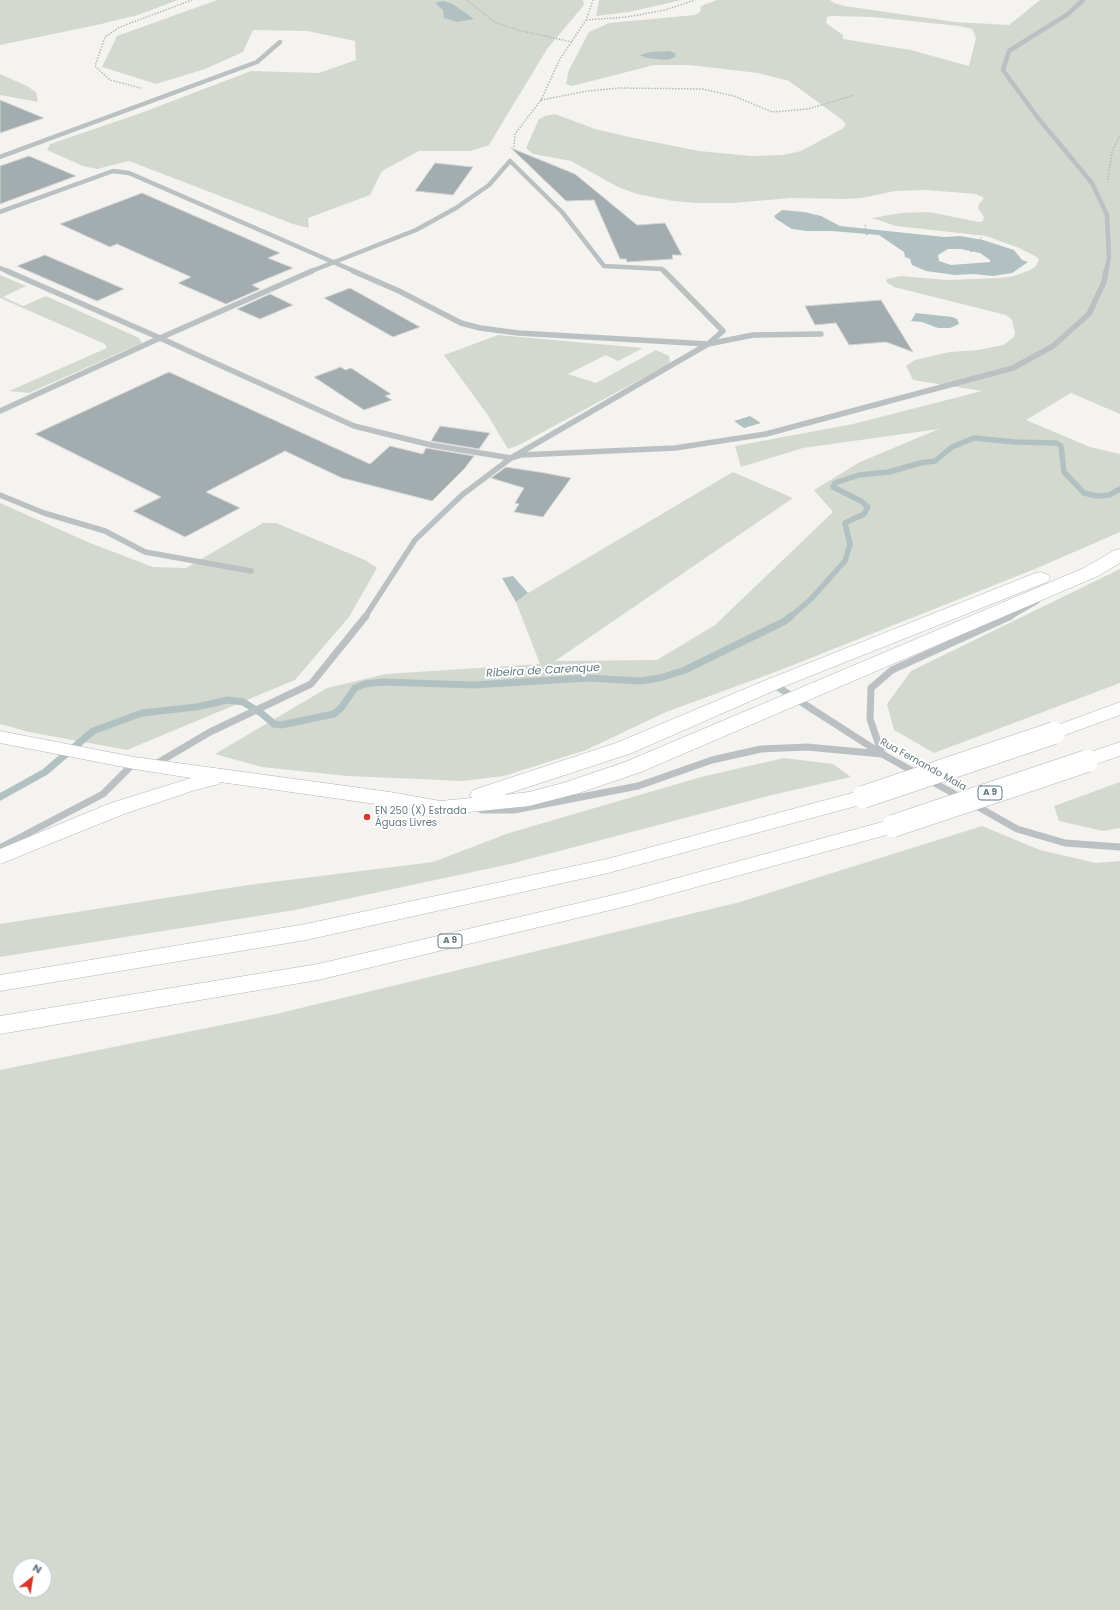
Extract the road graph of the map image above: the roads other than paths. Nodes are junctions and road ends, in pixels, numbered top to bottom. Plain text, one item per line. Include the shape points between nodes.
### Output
1 (1083, 0) edge
2 (280, 42) dead end
3 (0, 157) edge
4 (0, 212) edge
5 (332, 262) junction
6 (0, 268) edge
7 (821, 334) dead end
8 (160, 338) junction
9 (708, 344) junction
10 (0, 411) edge
11 (511, 458) junction
12 (0, 495) edge
13 (1120, 546) edge
14 (1120, 555) edge
15 (252, 571) dead end
16 (1091, 572) junction
17 (773, 684) junction
18 (795, 699) junction
19 (1120, 708) edge
20 (0, 738) edge
21 (1120, 748) edge
22 (882, 754) junction
23 (151, 766) junction
24 (220, 777) junction
25 (142, 800) junction
26 (440, 808) junction
27 (1120, 847) edge
28 (0, 848) edge
29 (0, 857) edge
30 (0, 984) edge
31 (0, 1025) edge

1 - 11 street via 1068,14 1010,51 1003,70 1038,118 1092,182 1108,215 1108,258 1104,282 1089,314 1053,346 1013,368 766,434 675,448 521,455
2 - 3 street via 257,62
4 - 5 street via 113,171 129,173
5 - 8 street
5 - 9 street via 399,291 461,323 480,328 518,333
5 - 9 street via 416,230 456,208 489,185 510,160 562,212 604,266 662,269 723,331
6 - 8 street
7 - 9 street via 752,335
8 - 10 street
8 - 11 street via 354,426 431,445
9 - 11 street
11 - 23 street via 462,495 416,540 362,622 311,684 210,732
12 - 15 street via 44,513 105,531 145,552
13 - 17 main road
14 - 16 main road
16 - 18 main road
16 - 22 street via 1007,618 892,670 871,688 870,719
17 - 18 street, Rua Fernando Maia
17 - 26 main road via 624,748
18 - 22 street, Rua Fernando Maia
18 - 26 main road via 633,766 571,788 529,799
19 - 30 main road, bridge via 1054,733 863,796 608,866 306,932
20 - 23 main road
21 - 31 main road, A 9, bridge via 893,826 627,900 318,972
22 - 26 street via 807,747 761,749 712,760 638,786 514,810
22 - 27 street, Rua Fernando Maia via 1017,829 1066,843
23 - 24 main road
23 - 25 main road
23 - 28 street
24 - 25 main road
24 - 26 main road
25 - 29 main road

